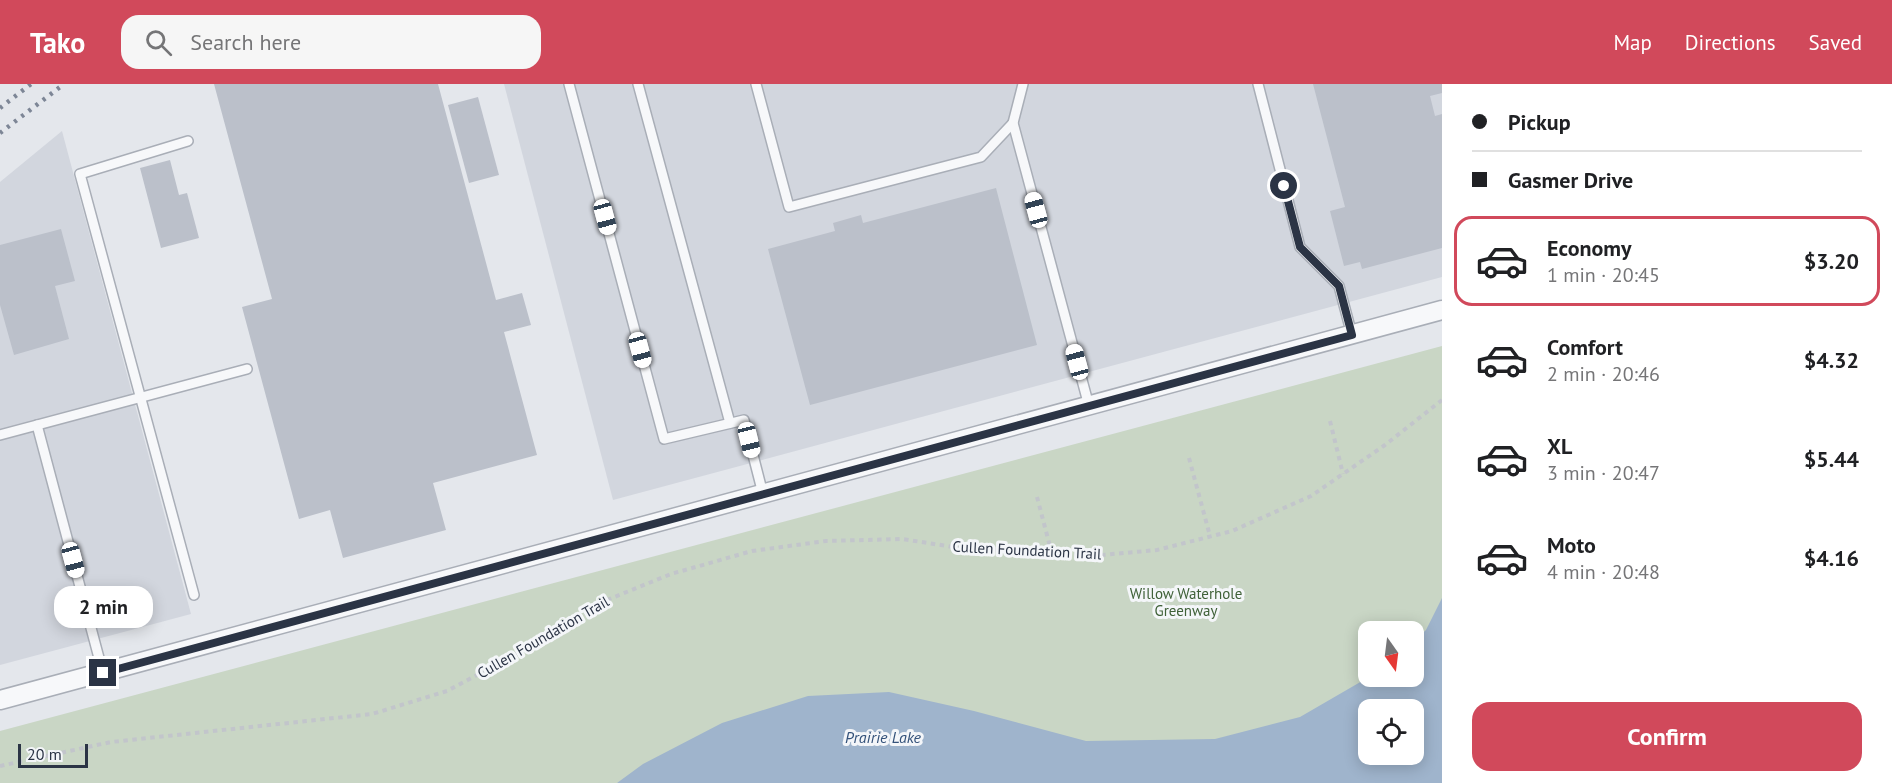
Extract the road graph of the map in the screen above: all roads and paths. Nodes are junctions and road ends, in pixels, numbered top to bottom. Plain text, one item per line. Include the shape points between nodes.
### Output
1 (569, 84) edge
2 (638, 84) edge
3 (756, 84) edge
4 (1023, 84) edge
5 (1258, 84) edge
6 (1013, 123) junction
7 (188, 141) dead end
8 (1442, 310) edge
9 (1352, 335) junction
10 (247, 369) dead end
11 (141, 397) junction
12 (1442, 400) edge
13 (1089, 406) junction
14 (1330, 421) dead end
15 (730, 423) junction
16 (37, 425) junction
17 (1, 432) edge
18 (1189, 458) dead end
19 (1343, 474) junction
20 (763, 494) junction
21 (1037, 497) dead end
22 (1210, 536) junction
23 (1052, 554) junction
24 (194, 595) dead end
25 (103, 673) junction
26 (0, 700) edge
27 (0, 766) edge

1 - 15 lane via 664,439
2 - 15 lane
3 - 6 lane via 789,207 981,157
4 - 6 lane
5 - 9 lane via 1300,247 1339,286
6 - 13 lane
7 - 11 lane via 80,174
8 - 9 street
9 - 13 street
10 - 11 lane
11 - 16 lane
11 - 24 lane
12 - 19 path, Cullen Foundation Trail
13 - 20 street
14 - 19 path
15 - 20 lane via 744,420
16 - 17 lane
16 - 25 lane
18 - 22 path
19 - 22 path, Cullen Foundation Trail via 1311,496 1232,531
20 - 25 street
21 - 23 path
22 - 23 path, Cullen Foundation Trail via 1157,549 1091,556
23 - 27 path, Cullen Foundation Trail via 960,548 902,539 826,541 752,551 671,574 602,602 567,627 447,691 372,714 111,742
25 - 26 street

